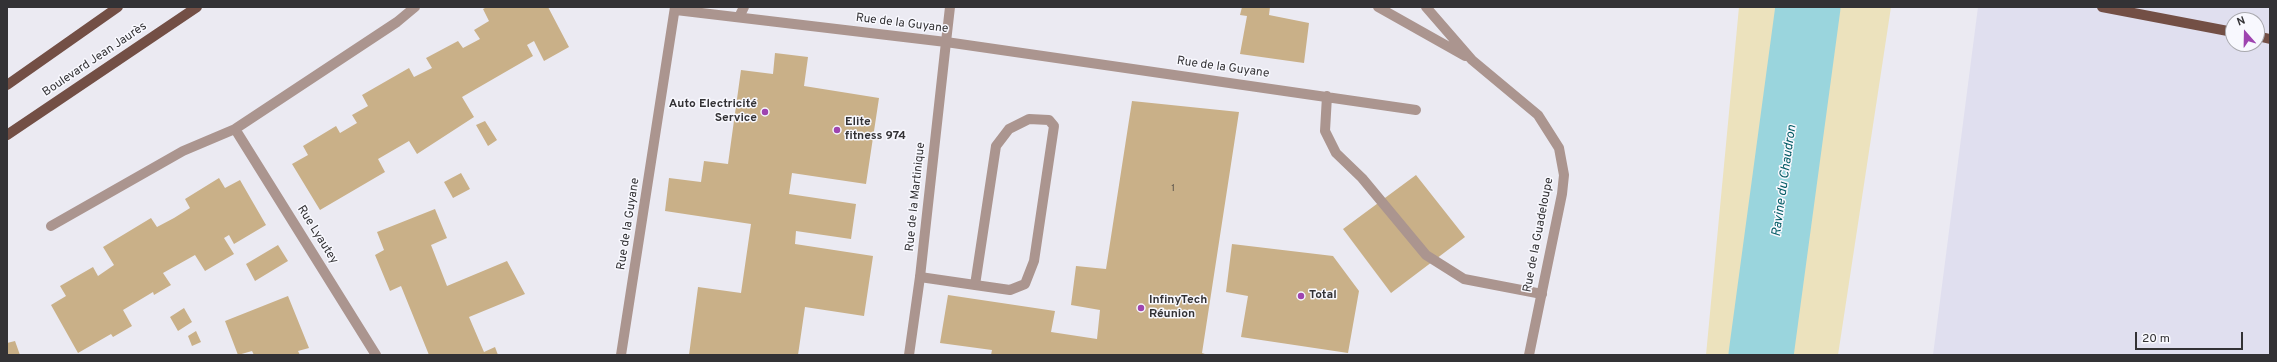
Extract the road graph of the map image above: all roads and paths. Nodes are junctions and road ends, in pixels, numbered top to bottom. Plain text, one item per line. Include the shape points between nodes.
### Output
1 (118, 7) edge
2 (196, 7) edge
3 (415, 7) edge
4 (744, 7) edge
5 (950, 7) edge
6 (1378, 7) edge
7 (1426, 7) edge
8 (2102, 7) edge
9 (676, 8) edge
10 (738, 17) junction
11 (2225, 30) edge
12 (946, 42) junction
13 (1472, 60) junction
14 (7, 85) edge
15 (1327, 96) junction
16 (1416, 110) dead end
17 (236, 129) junction
18 (7, 135) edge
19 (51, 226) dead end
20 (920, 277) junction
21 (974, 285) junction
22 (1542, 294) junction
23 (376, 355) edge
24 (621, 355) edge
25 (909, 355) edge
26 (1529, 355) edge

1 - 14 main road
2 - 18 main road, Boulevard Jean Jaurès
3 - 17 street
4 - 10 street
5 - 12 street, Rue de la Martinique
6 - 13 street, Rue de la Guadeloupe
7 - 13 street, Rue de la Guadeloupe
8 - 11 main road
9 - 10 street, Rue de la Guyane
9 - 24 street, Rue de la Guyane
10 - 12 street, Rue de la Guyane
12 - 15 street, Rue de la Guyane
12 - 20 street, Rue de la Martinique
13 - 22 street, Rue de la Guadeloupe via 1538,115 1559,148 1564,175
15 - 16 street, Rue de la Guyane
15 - 22 street via 1325,131 1336,153 1362,178 1426,255 1464,279
17 - 19 street via 183,151
17 - 23 street, Rue Lyautey
20 - 21 street
20 - 25 street, Rue de la Martinique
21 - 21 street via 1010,290 1025,284 1034,261 1054,126 1049,120 1029,119 1009,129 996,146
22 - 26 street, Rue de la Guadeloupe

